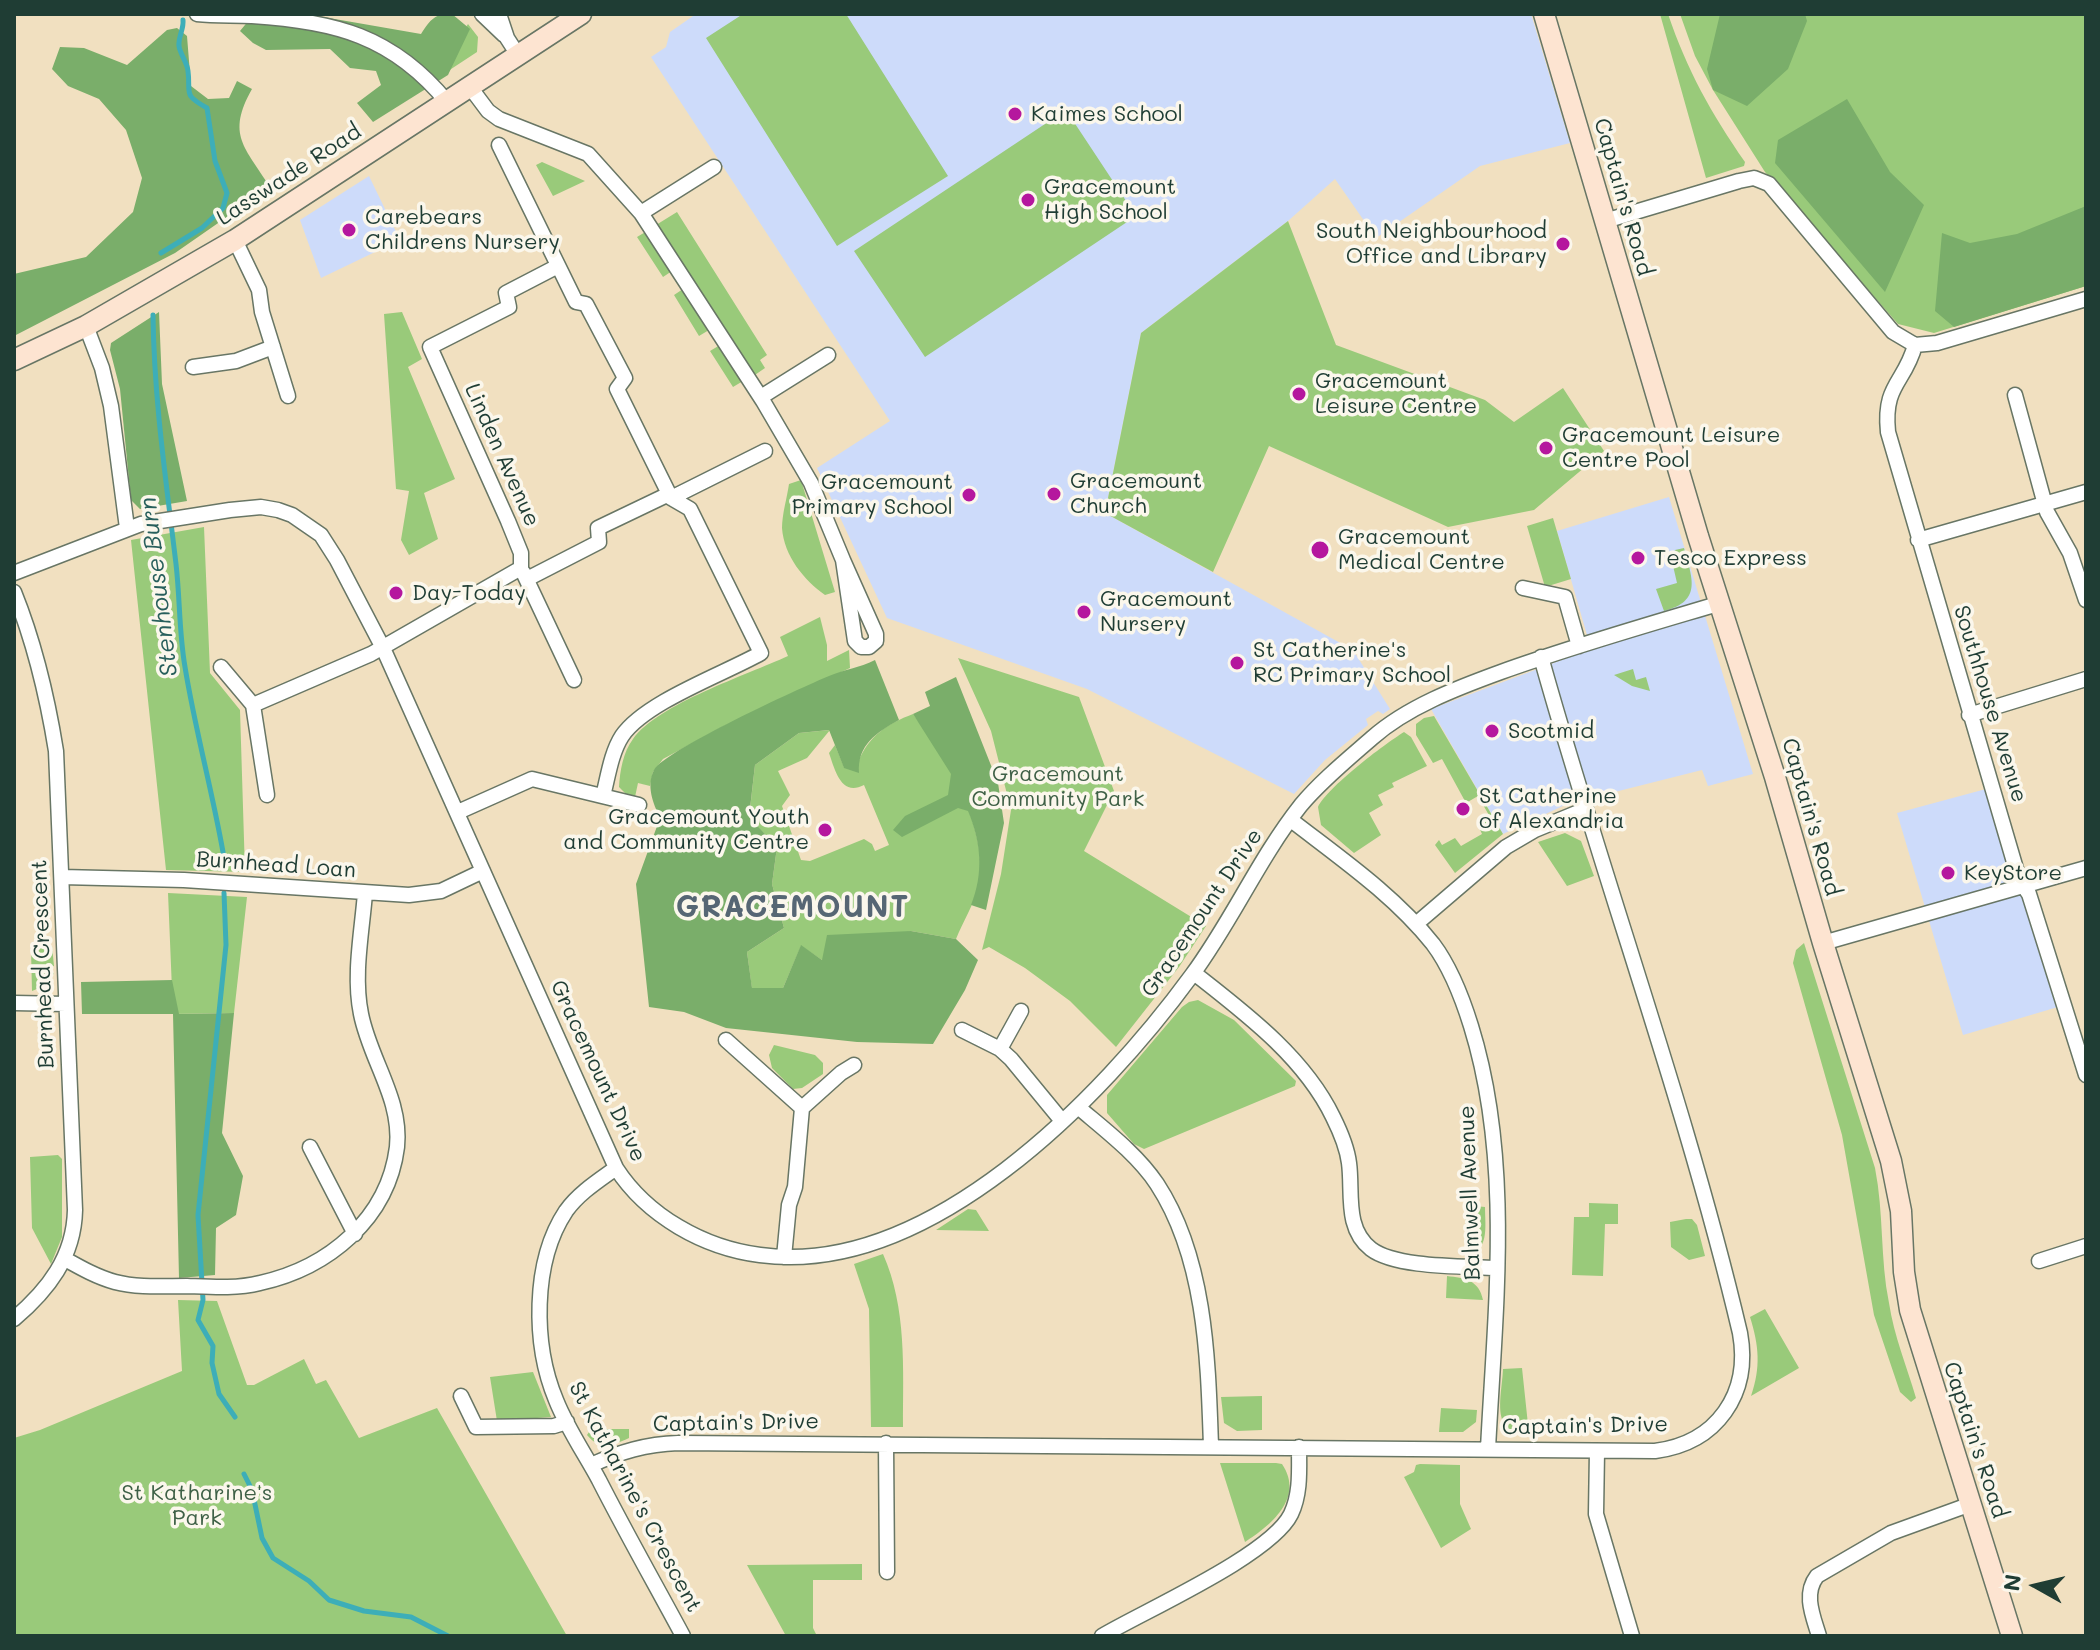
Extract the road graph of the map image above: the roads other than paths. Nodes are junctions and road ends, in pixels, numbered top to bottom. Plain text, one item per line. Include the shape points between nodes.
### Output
1 (197, 14) edge
2 (482, 14) edge
3 (499, 14) edge
4 (581, 14) edge
5 (1544, 14) edge
6 (512, 47) junction
7 (470, 87) junction
8 (447, 102) junction
9 (499, 145) dead end
10 (714, 167) dead end
11 (641, 213) junction
12 (1605, 221) junction
13 (235, 240) junction
14 (558, 266) junction
15 (2086, 299) edge
16 (86, 326) junction
17 (1915, 345) junction
18 (273, 347) junction
19 (828, 355) dead end
20 (14, 360) edge
21 (193, 367) dead end
22 (2015, 395) dead end
23 (288, 396) dead end
24 (761, 397) junction
25 (765, 451) dead end
26 (2086, 492) edge
27 (670, 496) junction
28 (2044, 503) junction
29 (127, 528) junction
30 (1918, 540) junction
31 (843, 560) junction
32 (14, 573) edge
33 (524, 574) junction
34 (1523, 588) dead end
35 (14, 592) edge
36 (2086, 600) edge
37 (1721, 603) junction
38 (1579, 646) junction
39 (383, 648) junction
40 (1541, 657) junction
41 (221, 667) dead end
42 (2086, 679) edge
43 (574, 680) dead end
44 (253, 705) junction
45 (1969, 715) junction
46 (267, 795) dead end
47 (603, 796) junction
48 (639, 805) dead end
49 (1586, 809) junction
50 (458, 812) junction
51 (1291, 820) junction
52 (2086, 868) edge
53 (483, 871) junction
54 (62, 877) junction
55 (2024, 886) junction
56 (365, 893) junction
57 (1416, 924) junction
58 (1823, 943) junction
59 (1194, 973) junction
60 (14, 1003) edge
61 (66, 1004) junction
62 (1021, 1011) dead end
63 (962, 1030) dead end
64 (726, 1040) dead end
65 (1000, 1049) junction
66 (854, 1065) dead end
67 (2086, 1075) edge
68 (1078, 1107) junction
69 (802, 1108) junction
70 (1062, 1121) junction
71 (310, 1147) dead end
72 (616, 1168) junction
73 (355, 1234) junction
74 (2086, 1246) edge
75 (784, 1257) junction
76 (65, 1259) junction
77 (2039, 1261) dead end
78 (1496, 1268) junction
79 (14, 1319) edge
80 (461, 1396) dead end
81 (567, 1422) junction
82 (886, 1443) junction
83 (1211, 1446) junction
84 (1299, 1447) junction
85 (1488, 1449) junction
86 (1597, 1451) junction
87 (591, 1465) junction
88 (1971, 1504) junction
89 (887, 1572) dead end
90 (683, 1636) edge
91 (1102, 1636) edge
92 (1632, 1636) edge
93 (1819, 1636) edge
94 (2012, 1636) edge

1 - 8 street via 294,20 352,33 394,52
2 - 6 street
3 - 6 street
4 - 6 main road, Lasswade Road
5 - 12 main road, Captain's Road
6 - 7 main road, Lasswade Road
7 - 8 main road, Lasswade Road
7 - 11 street via 499,119 588,154
8 - 13 main road, Lasswade Road
9 - 14 street
10 - 11 street
11 - 24 street
12 - 17 street via 1739,181 1762,179 1893,332
12 - 37 main road, Captain's Road
13 - 16 main road, Lasswade Road
13 - 18 street via 259,290
14 - 27 street via 576,302 586,304 625,378 617,389
14 - 33 street, Linden Avenue via 506,293 509,307 430,347 508,521
15 - 17 street
16 - 20 main road, Lasswade Road
16 - 29 street via 111,406
17 - 30 street, Southhouse Avenue via 1892,388 1886,415
18 - 21 street via 236,361
18 - 23 street
19 - 24 street
22 - 28 street
24 - 31 street via 811,483
25 - 27 street
26 - 28 street
27 - 33 street via 598,528 599,542
27 - 47 street via 690,509 761,653 661,704 631,726 615,750
28 - 30 street
28 - 36 street
29 - 32 street, Gracemount Drive
29 - 39 street, Gracemount Drive via 261,507 292,515 321,535
30 - 45 street, Southhouse Avenue
31 - 31 street via 876,634 869,647 854,638
33 - 39 street
33 - 43 street, Linden Avenue
34 - 38 street via 1565,597
35 - 54 street, Burnhead Crescent via 48,696
37 - 38 street, Gracemount Drive
37 - 58 main road, Captain's Road
38 - 40 street, Gracemount Drive
39 - 44 street
39 - 50 street, Gracemount Drive
40 - 49 street, Captain's Drive
40 - 51 street, Gracemount Drive via 1442,696 1381,731 1316,789
41 - 44 street
42 - 45 street
44 - 46 street
45 - 55 street, Southhouse Avenue
47 - 48 street
47 - 50 street via 532,779
49 - 57 street via 1506,847
49 - 86 street, Captain's Drive via 1689,1148 1742,1348 1735,1394 1702,1435 1666,1449
50 - 53 street, Gracemount Drive
51 - 57 street, Balmwell Avenue
51 - 59 street, Gracemount Drive
52 - 55 street
53 - 56 street, Burnhead Loan via 441,891
53 - 72 street, Gracemount Drive
54 - 56 street, Burnhead Loan
54 - 61 street, Burnhead Crescent
55 - 58 street
55 - 67 street, Southhouse Avenue
56 - 73 street via 360,1009 398,1129 385,1194
57 - 78 street, Balmwell Avenue via 1446,964 1466,1009 1488,1088
58 - 88 main road, Captain's Road via 1891,1161 1910,1310
59 - 68 street, Gracemount Drive via 1126,1059
59 - 78 street via 1269,1036 1321,1094 1349,1161 1354,1227 1370,1248 1397,1261
60 - 61 street
61 - 76 street, Burnhead Crescent via 75,1228
62 - 65 street
63 - 65 street
64 - 69 street
65 - 70 street
66 - 69 street
68 - 70 street, Gracemount Drive
68 - 83 street via 1137,1160 1173,1213 1202,1311
69 - 75 street
70 - 75 street, Gracemount Drive via 976,1191 911,1229 844,1250
71 - 73 street
72 - 75 street, Gracemount Drive via 638,1198 675,1224 745,1253
72 - 81 street, St Katharine's Crescent via 581,1193 556,1227 547,1251 541,1333 549,1381
73 - 76 street via 327,1257 274,1280 242,1286 127,1285
74 - 77 street
76 - 79 street, Burnhead Crescent
78 - 85 street, Balmwell Avenue
80 - 81 street via 476,1427
81 - 87 street, St Katharine's Crescent
82 - 83 street, Captain's Drive
82 - 87 street, Captain's Drive via 654,1444
82 - 89 street
83 - 84 street, Captain's Drive
84 - 85 street, Captain's Drive
84 - 91 street via 1296,1501 1278,1533
85 - 86 street, Captain's Drive
86 - 92 street via 1596,1514
87 - 90 street, St Katharine's Crescent
88 - 93 street via 1891,1533 1817,1576 1809,1594
88 - 94 main road, Captain's Road

